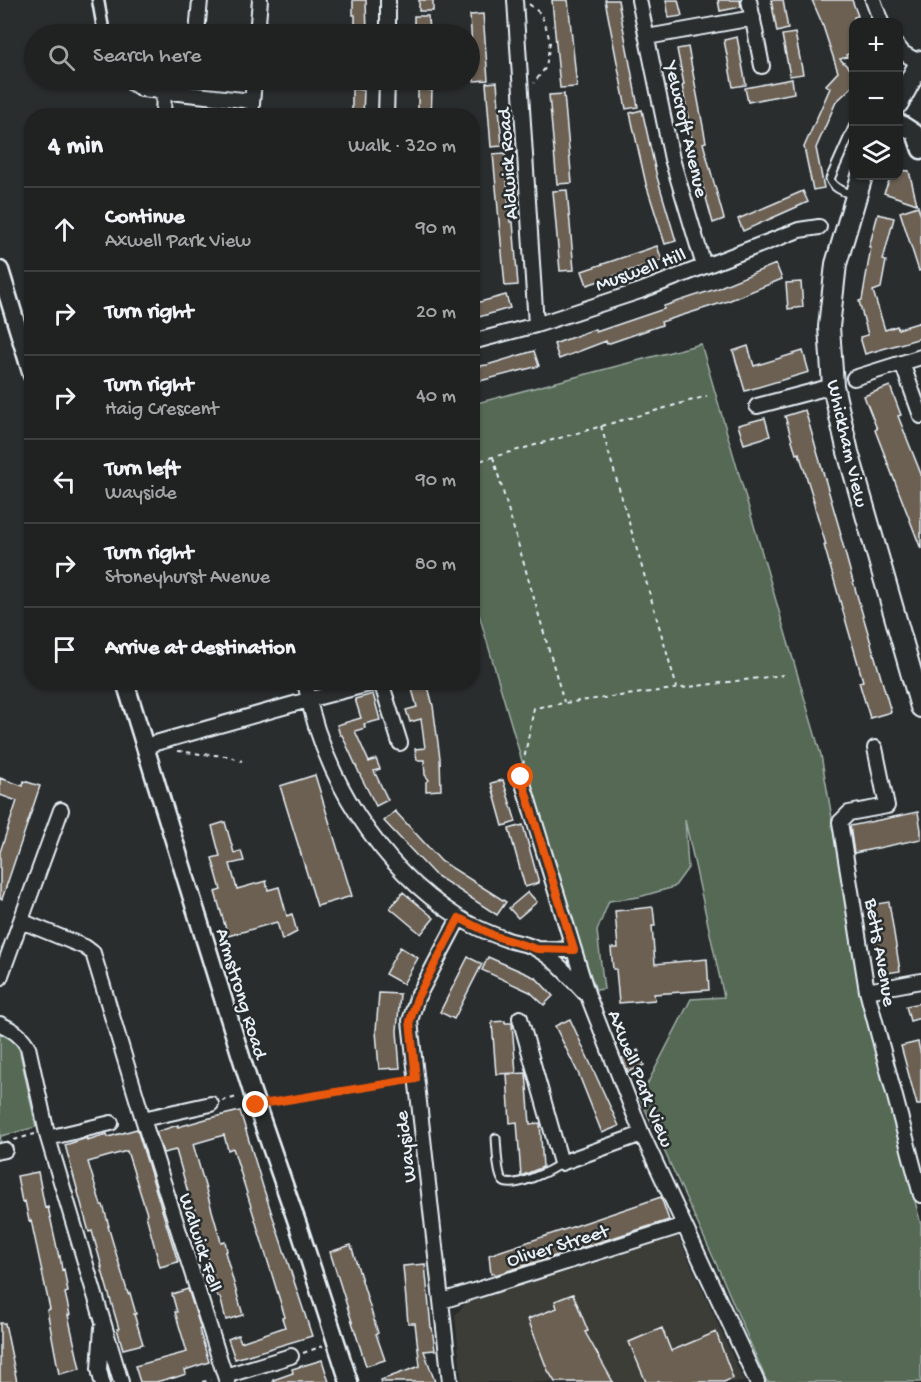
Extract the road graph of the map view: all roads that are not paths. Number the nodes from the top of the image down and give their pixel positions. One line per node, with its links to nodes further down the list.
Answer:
1 (98, 0): 11 (street)
2 (200, 0): 12 (street)
3 (260, 0): 13 (street)
4 (388, 0): 14 (street)
5 (515, 0): 38 (street, Aldwick Road)
6 (639, 0): 15 (street, Yewcroft Avenue)
7 (749, 0): 9 (street)
8 (873, 0): 10 (street)
9 (753, 18): 15 (street); 18 (street)
10 (880, 18)
11 (102, 24)
12 (198, 24)
13 (258, 24)
14 (388, 24)
15 (646, 37): 36 (street, Yewcroft Avenue)
16 (903, 53): 17 (street)
17 (920, 62): 25 (main road)
18 (762, 66)
19 (153, 90): 23 (street)
20 (192, 90): 24 (street)
21 (253, 90): 26 (street)
22 (387, 90): 29 (street)
23 (164, 91): 24 (street); 27 (street)
24 (192, 94): 26 (street)
25 (903, 94)
26 (252, 101): 28 (street)
27 (163, 108)
28 (252, 108)
29 (386, 108)
30 (903, 125): 32 (street)
31 (854, 126): 34 (lane)
32 (921, 150)
33 (861, 180): 34 (main road, Whickham View)
34 (855, 196): 44 (main road, Whickham View)
35 (819, 226): 36 (street, Muswell Hill)
36 (704, 266): 38 (street, Muswell Hill)
37 (0, 270): 40 (street)
38 (536, 325): 39 (street, Muswell Hill)
39 (480, 340)
40 (24, 349)
41 (921, 357): 42 (street)
42 (902, 363): 43 (street); 46 (street)
43 (854, 378)
44 (833, 386): 45 (street); 52 (main road, Whickham View)
45 (757, 406)
46 (921, 416)
47 (128, 690): 54 (street, Armstrong Road)
48 (306, 690): 51 (street)
49 (347, 690): 51 (street)
50 (382, 690): 53 (street)
51 (308, 700): 54 (street); 58 (street)
52 (921, 707)
53 (400, 743)
54 (145, 746): 83 (street, Armstrong Road)
55 (875, 748): 64 (street, Betts Avenue)
56 (521, 777): 61 (street, Axwell Park View)
57 (61, 810): 59 (street)
58 (459, 918): 60 (street); 77 (street, Wayside)
59 (21, 921): 62 (street); 69 (street, Walwick Fell)
60 (537, 949): 61 (street); 65 (street)
61 (574, 950): 65 (street, Axwell Park View)
62 (0, 978)
63 (921, 981): 64 (street)
64 (867, 991): 75 (street, Betts Avenue)
65 (588, 996): 71 (street, Axwell Park View)
66 (520, 1018): 74 (street)
67 (0, 1024): 72 (street)
68 (211, 1104): 69 (street)
69 (142, 1116): 80 (street, Walwick Fell)
70 (111, 1123): 72 (street)
71 (642, 1134): 74 (street); 76 (street, Axwell Park View)
72 (43, 1136): 78 (street)
73 (496, 1138): 74 (lane)
74 (561, 1163)
75 (921, 1195)
76 (684, 1225): 77 (street, Oliver Street); 85 (street, Axwell Park View)
77 (442, 1301): 84 (street, Wayside)
78 (102, 1317): 81 (street); 82 (street)
79 (291, 1356): 80 (street, Walwick Fell)
80 (226, 1379)
81 (102, 1382)
82 (121, 1382)
83 (348, 1382)
84 (450, 1382)
85 (757, 1382)

